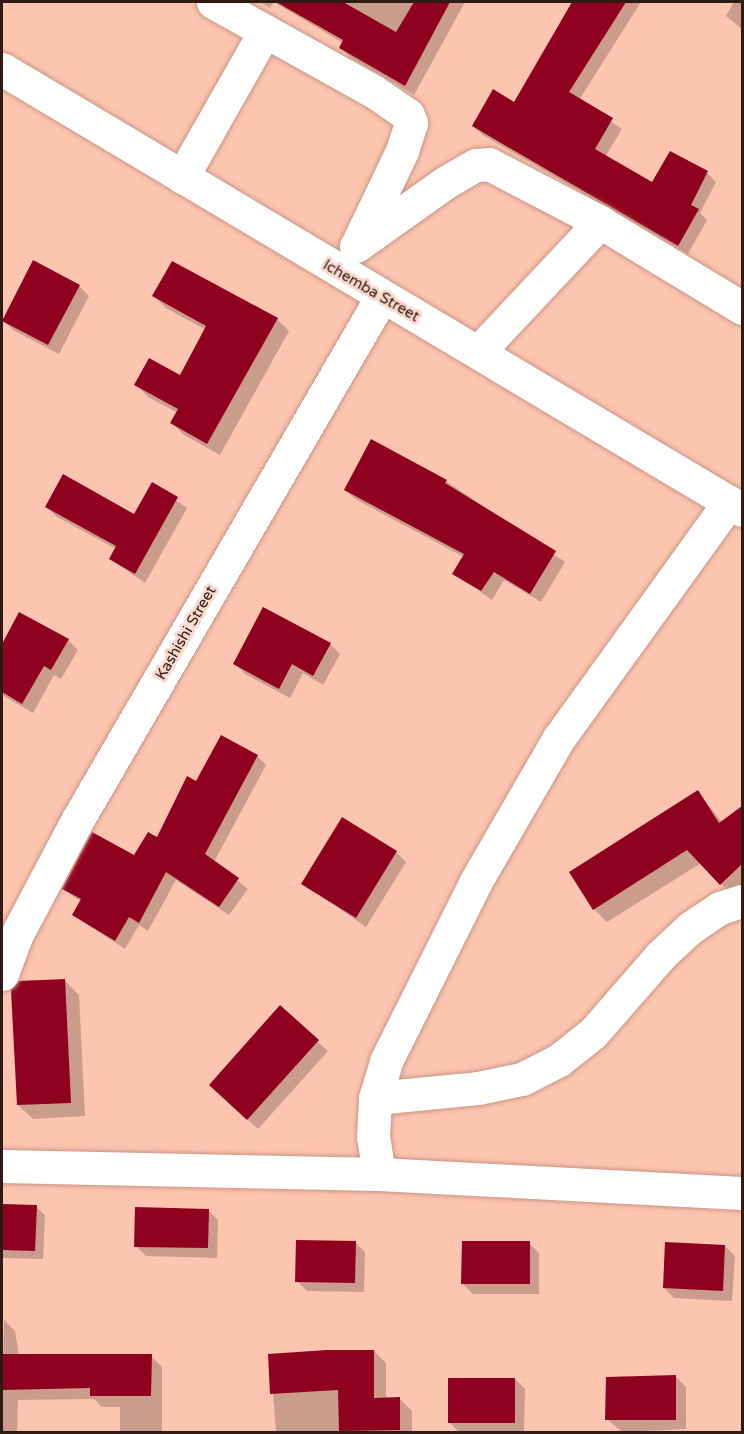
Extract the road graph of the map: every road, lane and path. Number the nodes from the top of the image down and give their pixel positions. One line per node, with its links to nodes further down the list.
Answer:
1 (213, 2): 2 (street)
2 (264, 32): 4 (street); 6 (street)
3 (2, 69): 4 (street, Ichemba Street)
4 (182, 177): 6 (street, Ichemba Street)
5 (600, 222): 6 (street); 8 (street); 9 (street)
6 (349, 260): 7 (street, Ichemba Street)
7 (381, 298): 9 (street, Ichemba Street); 12 (street, Kashishi Street)
8 (742, 308)
9 (479, 351): 10 (street, Ichemba Street)
10 (736, 506): 13 (street)
11 (742, 901): 13 (street)
12 (2, 974)
13 (375, 1098): 15 (street)
14 (2, 1166): 15 (street)
15 (379, 1174): 16 (street)
16 (742, 1193)

